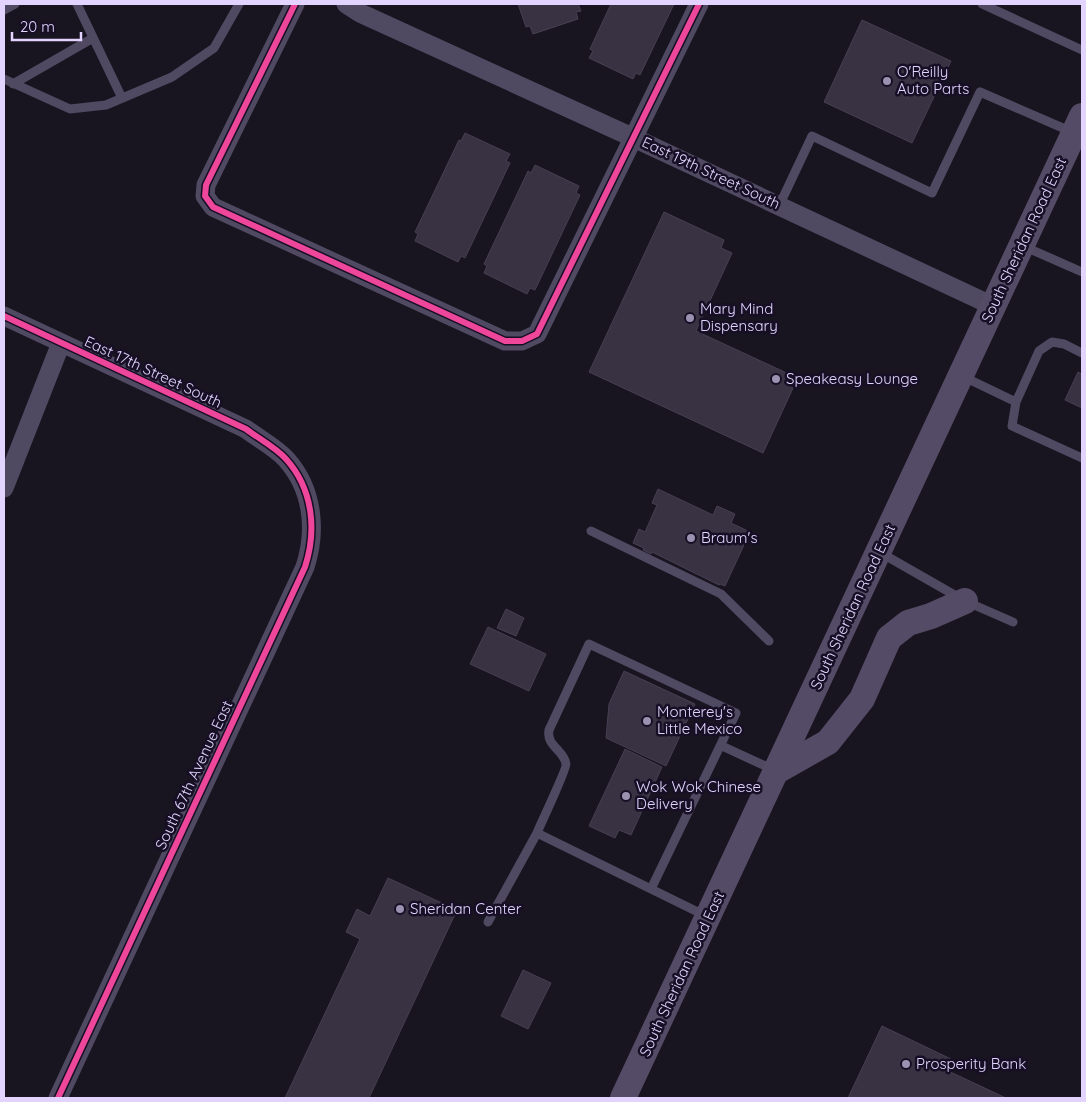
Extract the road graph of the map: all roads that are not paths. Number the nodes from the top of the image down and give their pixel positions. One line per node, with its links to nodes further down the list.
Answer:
1 (15, 4): 8 (lane)
2 (77, 4): 9 (lane)
3 (239, 4): 13 (lane)
4 (295, 4): 15 (street)
5 (346, 4): 15 (street, East 19th Street South)
6 (699, 4): 15 (street)
7 (982, 4): 10 (lane)
8 (4, 10)
9 (93, 38): 12 (lane); 13 (lane)
10 (1082, 50)
11 (4, 79): 12 (lane)
12 (13, 84): 13 (lane)
13 (122, 98)
14 (1078, 125): 16 (lane); 17 (main road, South Sheridan Road East)
15 (634, 138): 16 (street, East 19th Street South)
16 (779, 206): 19 (street, East 19th Street South)
17 (1022, 246): 18 (lane); 19 (main road, South Sheridan Road East)
18 (1082, 272)
19 (994, 306): 23 (main road, South Sheridan Road East)
20 (4, 316): 21 (street, East 17th Street South)
21 (60, 343): 26 (street, East 17th Street South); 27 (street)
22 (1082, 352): 24 (lane)
23 (961, 376): 24 (lane); 29 (main road, South Sheridan Road East)
24 (1016, 402): 25 (lane)
25 (1082, 458)
26 (287, 460): 39 (street, South 67th Avenue East)
27 (4, 488)
28 (591, 531): 32 (lane)
29 (878, 552): 30 (lane); 34 (main road, South Sheridan Road East)
30 (965, 600): 31 (lane); 34 (main road)
31 (1013, 622)
32 (769, 641)
33 (722, 746): 34 (lane); 35 (lane); 36 (lane)
34 (776, 771): 37 (main road, South Sheridan Road East)
35 (537, 833): 36 (lane); 38 (lane)
36 (651, 889): 37 (lane)
37 (708, 917): 40 (main road, South Sheridan Road East)
38 (488, 922)
39 (58, 1098)
40 (624, 1098)

